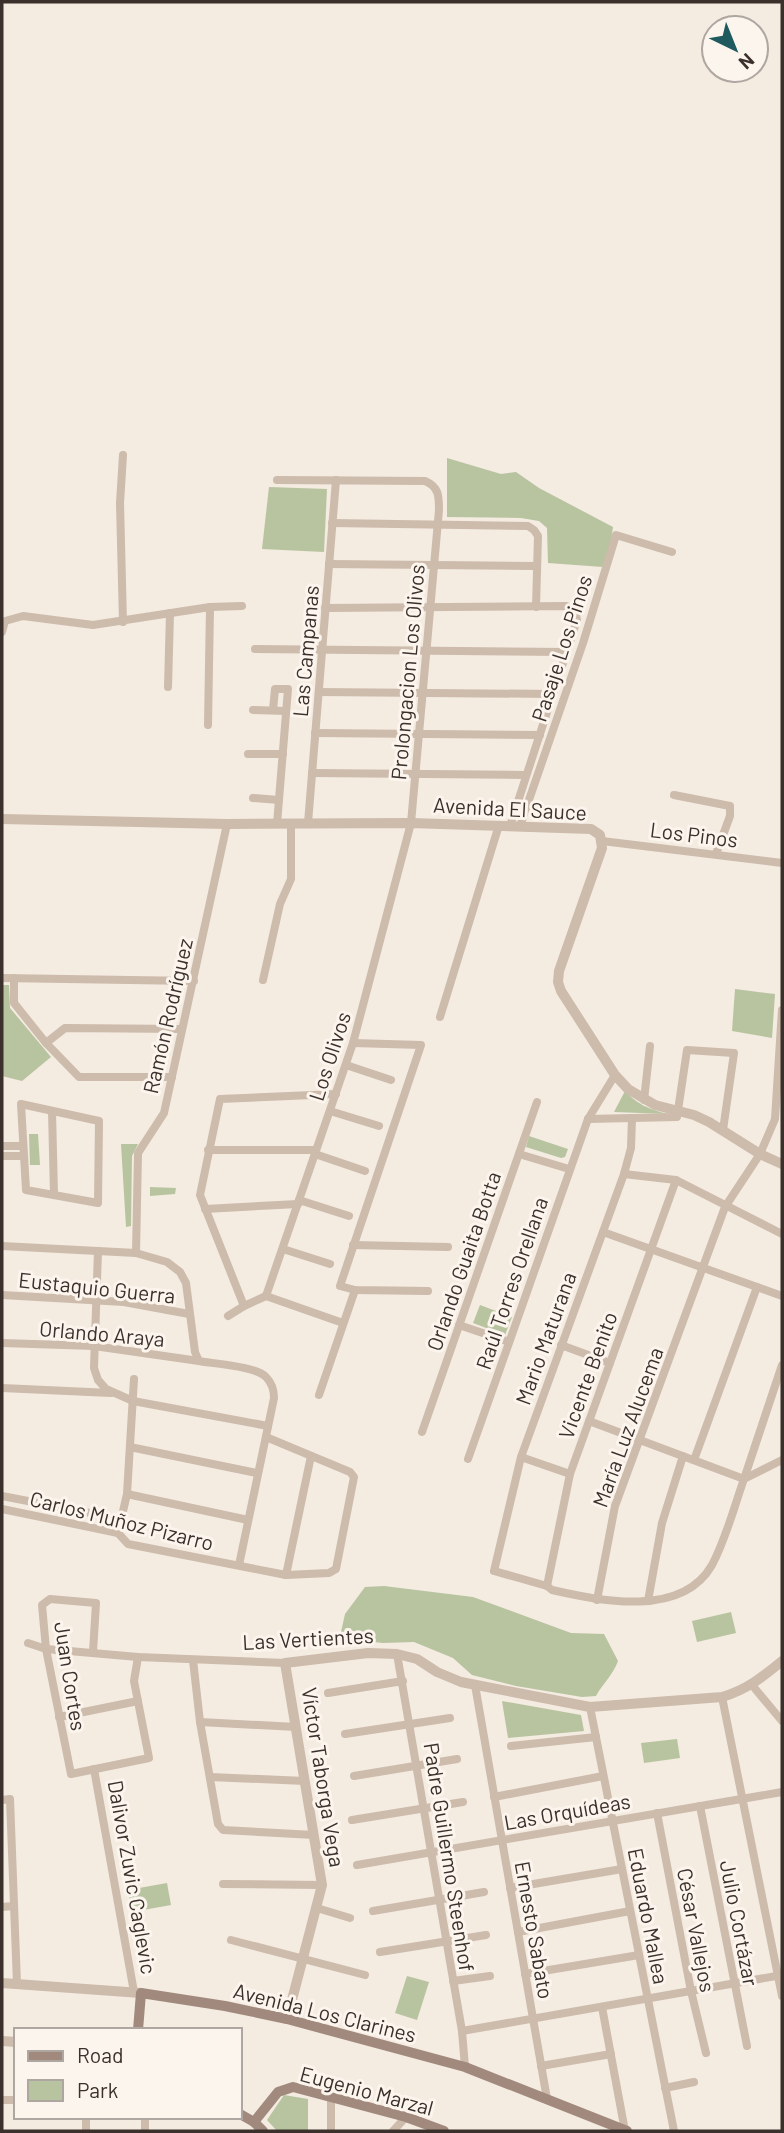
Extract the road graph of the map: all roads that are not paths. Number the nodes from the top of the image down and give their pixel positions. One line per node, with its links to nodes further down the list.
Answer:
1 (123, 455): 16 (street)
2 (277, 480): 3 (street)
3 (336, 480): 4 (street, Las Campanas); 5 (street, Prolongacion Los Olivos)
4 (332, 523): 5 (street); 7 (street, Las Campanas)
5 (437, 524): 8 (street, Prolongacion Los Olivos); 9 (street)
6 (672, 552): 48 (street, Pasaje Los Pinos)
7 (329, 564): 8 (street); 14 (street, Las Campanas)
8 (433, 565): 9 (street); 12 (street, Prolongacion Los Olivos)
9 (536, 566): 13 (street)
10 (242, 606): 11 (street)
11 (210, 607): 15 (street); 29 (street)
12 (430, 607): 13 (street); 14 (street); 20 (street, Prolongacion Los Olivos)
13 (536, 607): 21 (street)
14 (326, 608): 19 (street, Las Campanas)
15 (170, 613): 16 (street); 22 (street)
16 (123, 622): 17 (street)
17 (2, 632)
18 (255, 649): 19 (street)
19 (322, 650): 20 (street); 23 (street, Las Campanas)
20 (426, 651): 21 (street); 24 (street, Prolongacion Los Olivos)
21 (565, 652): 25 (street)
22 (168, 687)
23 (319, 692): 24 (street); 30 (street, Las Campanas)
24 (422, 693): 25 (street); 31 (street, Prolongacion Los Olivos)
25 (552, 694): 32 (street)
26 (253, 710): 27 (street)
27 (273, 710): 28 (street); 28 (street)
28 (286, 711): 34 (street)
29 (208, 726)
30 (316, 733): 31 (street); 35 (street, Las Campanas)
31 (419, 734): 32 (street); 36 (street, Prolongacion Los Olivos)
32 (540, 736): 37 (street)
33 (247, 754): 34 (street)
34 (283, 754): 40 (street)
35 (312, 773): 36 (street); 42 (street, Las Campanas)
36 (415, 774): 37 (street); 43 (street, Prolongacion Los Olivos)
37 (526, 775): 48 (street)
38 (674, 795): 50 (street)
39 (253, 798): 40 (street)
40 (279, 800): 45 (street)
41 (2, 819): 44 (street, Avenida El Sauce)
42 (308, 823): 43 (street, Avenida El Sauce); 46 (street, Avenida El Sauce)
43 (411, 823): 47 (street, Avenida El Sauce); 60 (street, Los Olivos)
44 (227, 824): 45 (street, Avenida El Sauce); 55 (street, Ramón Rodríguez)
45 (277, 824): 46 (street, Avenida El Sauce)
46 (292, 824): 54 (street)
47 (499, 825): 48 (street, Avenida El Sauce); 57 (street)
48 (515, 826): 49 (street, Avenida El Sauce)
49 (602, 841): 50 (street, Los Pinos); 64 (street, Avenida El Sauce)
50 (716, 855): 51 (street, Los Pinos)
51 (782, 863)
52 (2, 978): 53 (street)
53 (14, 978): 55 (street); 59 (street)
54 (263, 980)
55 (194, 981): 58 (street, Ramón Rodríguez)
56 (782, 1010): 63 (street, María Luz Alucema)
57 (440, 1017)
58 (183, 1029): 59 (street); 65 (street, Ramón Rodríguez)
59 (46, 1043): 65 (street)
60 (353, 1043): 62 (street, Los Olivos); 98 (street)
61 (650, 1046): 68 (street)
62 (346, 1065): 66 (street); 67 (street, Los Olivos)
63 (781, 1074): 75 (street, María Luz Alucema)
64 (615, 1075): 68 (street, Avenida El Sauce); 74 (street, Raúl Torres Orellana)
65 (172, 1077): 104 (street, Ramón Rodríguez)
66 (391, 1080)
67 (336, 1094): 71 (street, Los Olivos); 80 (street)
68 (644, 1100): 72 (street, Avenida El Sauce)
69 (537, 1102): 82 (street, Orlando Guaita Botta)
70 (51, 1111): 79 (street); 91 (street); 91 (street)
71 (330, 1111): 76 (street); 81 (street, Los Olivos)
72 (678, 1112): 73 (street); 77 (street, Avenida El Sauce); 77 (street)
73 (632, 1118): 74 (street); 89 (street, Mario Maturana)
74 (588, 1119): 87 (street, Raúl Torres Orellana)
75 (778, 1119): 83 (street, María Luz Alucema)
76 (379, 1126)
77 (723, 1130): 83 (street, Avenida El Sauce)
78 (2, 1146): 79 (street)
79 (23, 1146): 85 (street)
80 (208, 1150): 81 (street); 94 (street)
81 (316, 1152): 88 (street); 92 (street, Los Olivos)
82 (519, 1154): 87 (street); 118 (street, Orlando Guaita Botta)
83 (760, 1154): 86 (street, Avenida El Sauce); 93 (street, María Luz Alucema)
84 (2, 1156): 85 (street)
85 (24, 1156): 91 (street)
86 (782, 1164)
87 (569, 1169): 119 (street, Raúl Torres Orellana)
88 (365, 1171)
89 (624, 1174): 90 (street); 96 (street, Mario Maturana)
90 (676, 1180): 93 (street); 102 (street, Vicente Benito)
91 (54, 1194)
92 (299, 1202): 94 (street); 95 (street); 101 (street, Los Olivos)
93 (725, 1207): 97 (street); 106 (street, María Luz Alucema)
94 (205, 1209): 114 (street)
95 (349, 1216)
96 (603, 1232): 102 (street); 121 (street, Mario Maturana)
97 (782, 1234)
98 (353, 1245): 100 (street); 108 (street)
99 (2, 1246): 103 (street)
100 (448, 1247)
101 (283, 1249): 105 (street); 111 (street, Los Olivos)
102 (651, 1250): 106 (street); 124 (street, Vicente Benito)
103 (98, 1251): 104 (street); 113 (street)
104 (136, 1253): 115 (street)
105 (330, 1264)
106 (703, 1268): 107 (street); 135 (street, María Luz Alucema)
107 (757, 1287): 112 (street); 142 (street)
108 (355, 1290): 109 (street); 117 (street)
109 (428, 1292)
110 (2, 1295): 113 (street, Eustaquio Guerra)
111 (266, 1296): 114 (street); 117 (street)
112 (782, 1296)
113 (95, 1300): 115 (street, Eustaquio Guerra); 122 (street)
114 (244, 1306): 116 (street)
115 (189, 1314): 123 (street)
116 (228, 1315)
117 (344, 1323): 129 (street)
118 (459, 1325): 119 (street); 133 (street, Orlando Guaita Botta)
119 (509, 1342): 140 (street, Raúl Torres Orellana)
120 (2, 1343): 122 (street, Orlando Araya)
121 (561, 1345): 124 (street); 139 (street, Mario Maturana)
122 (94, 1346): 123 (street, Orlando Araya); 128 (street)
123 (198, 1361): 132 (street, Orlando Araya)
124 (610, 1363): 131 (street, Vicente Benito)
125 (782, 1365): 145 (street)
126 (134, 1379): 130 (street)
127 (2, 1388): 128 (street)
128 (111, 1393): 130 (street)
129 (319, 1395)
130 (132, 1401): 132 (street); 136 (street)
131 (589, 1421): 135 (street); 144 (street, Vicente Benito)
132 (268, 1426): 134 (street)
133 (422, 1432)
134 (266, 1437): 137 (street, Carlos Muñoz Pizarro); 143 (street)
135 (640, 1440): 138 (street); 155 (street, María Luz Alucema)
136 (130, 1447): 143 (street); 146 (street)
137 (312, 1456): 153 (street); 153 (street, Carlos Muñoz Pizarro)
138 (683, 1456): 142 (street); 156 (street)
139 (521, 1457): 144 (street); 154 (street, Mario Maturana)
140 (468, 1459)
141 (782, 1460): 145 (street)
142 (694, 1461): 145 (street)
143 (257, 1473): 150 (street)
144 (570, 1474): 154 (street, Vicente Benito)
145 (744, 1479): 156 (street)
146 (127, 1494): 149 (street); 150 (street)
147 (2, 1496): 149 (street, Carlos Muñoz Pizarro)
148 (2, 1509): 151 (street, Carlos Muñoz Pizarro)
149 (121, 1518): 151 (street)
150 (248, 1520): 152 (street)
151 (118, 1533): 152 (street, Carlos Muñoz Pizarro)
152 (239, 1565): 153 (street, Carlos Muñoz Pizarro)
153 (286, 1575)
154 (547, 1586): 155 (street)
155 (597, 1600): 156 (street)
156 (648, 1601)
157 (27, 1643): 158 (street, Las Vertientes)
158 (46, 1649): 159 (street, Las Vertientes); 159 (street, Juan Cortes); 172 (street, Juan Cortes)
159 (93, 1652): 161 (street, Las Vertientes)
160 (397, 1654): 164 (street, Las Vertientes); 165 (street, Padre Guillermo Steenhof); 166 (street, Las Vertientes)
161 (138, 1657): 162 (street, Las Vertientes); 170 (street)
162 (192, 1660): 164 (street, Las Vertientes); 175 (street)
163 (782, 1661): 167 (street, Las Vertientes)
164 (285, 1663): 177 (street, Víctor Taborga Vega)
165 (403, 1681): 168 (street); 176 (street, Padre Guillermo Steenhof)
166 (475, 1685): 171 (street, Las Vertientes); 189 (street, Ernesto Sabato)
167 (752, 1685): 169 (street, Las Vertientes); 174 (street)
168 (328, 1693)
169 (722, 1697): 171 (street, Las Vertientes); 190 (street)
170 (138, 1701): 172 (street); 183 (street)
171 (590, 1707): 179 (street, Eduardo Mallea)
172 (59, 1717): 183 (street, Juan Cortes)
173 (450, 1718): 176 (street)
174 (782, 1721)
175 (200, 1722): 177 (street); 186 (street)
176 (410, 1723): 178 (street); 182 (street, Padre Guillermo Steenhof)
177 (296, 1727): 187 (street, Víctor Taborga Vega)
178 (345, 1734)
179 (596, 1737): 180 (street); 185 (street, Eduardo Mallea)
180 (511, 1746)
181 (457, 1759): 182 (street)
182 (417, 1765): 184 (street); 194 (street, Padre Guillermo Steenhof)
183 (93, 1769): 232 (street, Dalivor Zuvic Caglevic)
184 (354, 1776)
185 (603, 1776): 189 (street); 197 (street, Eduardo Mallea)
186 (210, 1777): 187 (street); 198 (street)
187 (305, 1780): 198 (street, Víctor Taborga Vega)
188 (782, 1792): 190 (street, Las Orquídeas)
189 (494, 1797): 199 (street, Ernesto Sabato)
190 (743, 1799): 193 (street, Las Orquídeas); 225 (street)
191 (2, 1800): 201 (street)
192 (463, 1802): 194 (street)
193 (700, 1806): 195 (street, Las Orquídeas); 229 (street, Julio Cortázar)
194 (424, 1807): 196 (street); 202 (street, Padre Guillermo Steenhof)
195 (657, 1814): 197 (street, Las Orquídeas); 231 (street, César Vallejos)
196 (352, 1820)
197 (612, 1821): 199 (street, Las Orquídeas); 204 (street, Eduardo Mallea)
198 (314, 1835): 206 (street, Víctor Taborga Vega)
199 (502, 1840): 202 (street, Las Orquídeas); 207 (street, Ernesto Sabato)
200 (2, 1849): 201 (street)
201 (12, 1849): 210 (street)
202 (432, 1852): 203 (street, Las Orquídeas); 209 (street, Padre Guillermo Steenhof)
203 (357, 1866)
204 (622, 1869): 207 (street); 214 (street, Eduardo Mallea)
205 (223, 1884): 206 (street)
206 (322, 1885): 212 (street, Víctor Taborga Vega)
207 (510, 1888): 216 (street, Ernesto Sabato)
208 (484, 1892): 209 (street)
209 (439, 1899): 213 (street); 219 (street, Padre Guillermo Steenhof)
210 (14, 1906): 211 (street); 230 (street)
211 (2, 1907)
212 (317, 1908): 215 (street); 222 (street, Víctor Taborga Vega)
213 (373, 1911)
214 (630, 1911): 216 (street); 221 (street, Eduardo Mallea)
215 (350, 1918)
216 (518, 1932): 223 (street, Ernesto Sabato)
217 (486, 1934): 219 (street)
218 (231, 1940): 222 (street)
219 (447, 1942): 220 (street); 227 (street, Padre Guillermo Steenhof)
220 (380, 1952)
221 (639, 1955): 223 (street); 234 (street, Eduardo Mallea)
222 (303, 1959): 224 (street); 236 (street, Víctor Taborga Vega)
223 (525, 1974): 237 (street, Ernesto Sabato)
224 (365, 1975)
225 (780, 1975): 229 (street); 233 (street)
226 (490, 1976): 227 (street)
227 (453, 1981): 239 (street, Padre Guillermo Steenhof)
228 (2, 1983): 230 (street, Avenida Los Clarines)
229 (735, 1983): 231 (street); 240 (street, Julio Cortázar)
230 (16, 1984): 232 (street, Avenida Los Clarines)
231 (691, 1991): 234 (street); 241 (street, César Vallejos)
232 (138, 1992): 236 (main road, Avenida Los Clarines); 238 (main road, Dalivor Zuvic Caglevic)
233 (782, 1996)
234 (648, 1999): 235 (street); 246 (street, Eduardo Mallea)
235 (602, 2007): 237 (street); 242 (street)
236 (287, 2019): 244 (main road, Avenida Los Clarines)
237 (533, 2019): 239 (street); 243 (street, Ernesto Sabato)
238 (138, 2028)
239 (462, 2031): 244 (street, Padre Guillermo Steenhof)
240 (747, 2046)
241 (706, 2053)
242 (611, 2054): 243 (street); 256 (street)
243 (541, 2066): 248 (street, Ernesto Sabato)
244 (466, 2067): 248 (main road, Avenida Los Clarines)
245 (694, 2082): 246 (street)
246 (665, 2088): 257 (street, Eduardo Mallea)
247 (331, 2098): 250 (main road, Eugenio Marzal); 251 (main road, Eugenio Marzal); 253 (street)
248 (547, 2099): 256 (main road, Avenida Los Clarines)
249 (242, 2115): 251 (main road)
250 (406, 2117): 254 (street); 255 (main road, Eugenio Marzal)
251 (254, 2122): 252 (main road)
252 (263, 2131)
253 (331, 2131)
254 (393, 2131)
255 (444, 2131)
256 (626, 2131)
257 (674, 2131)

